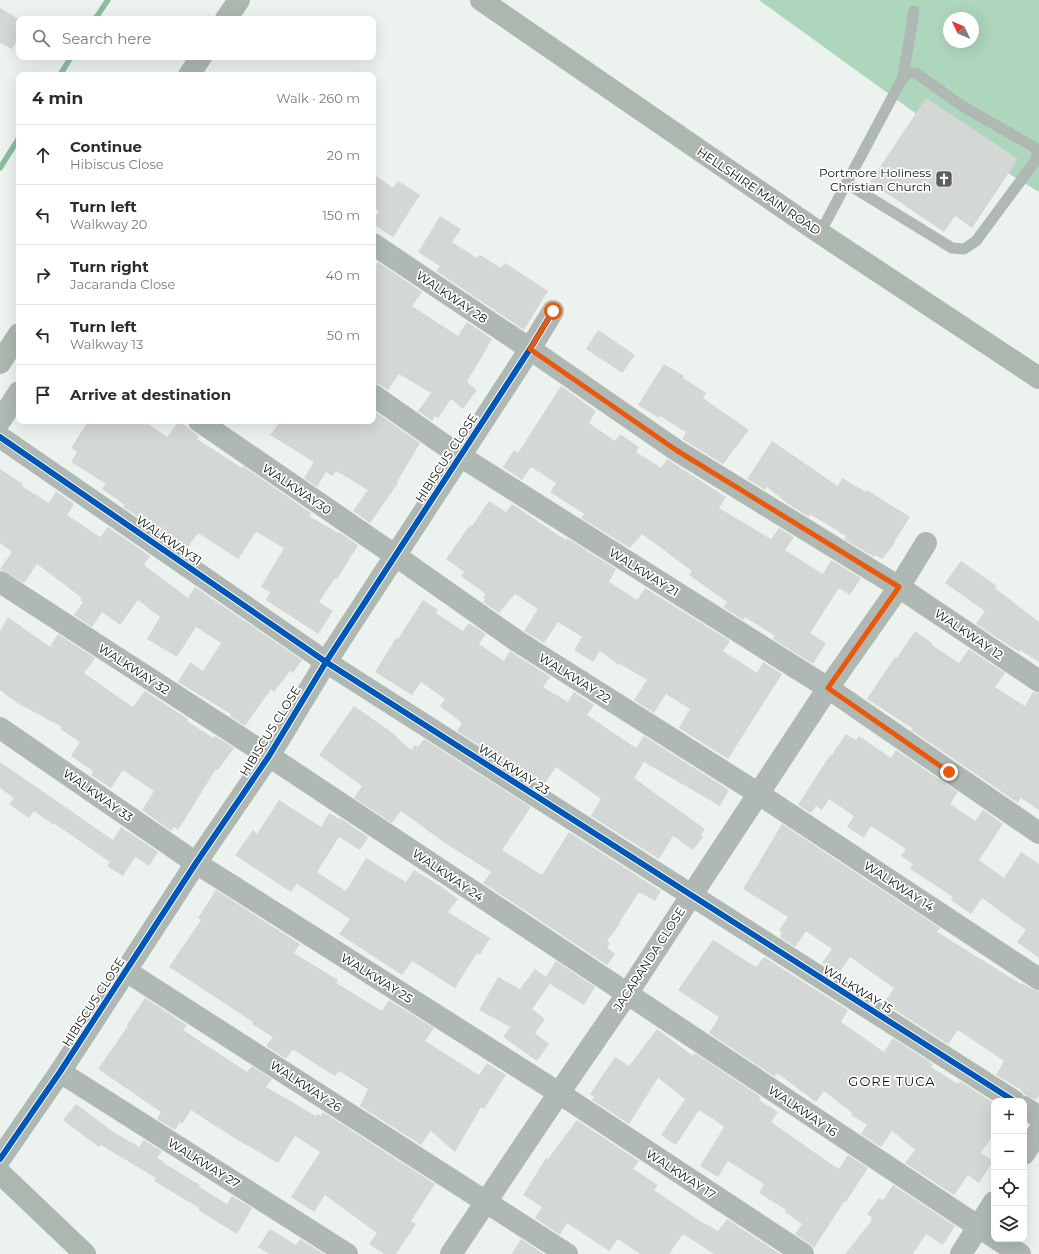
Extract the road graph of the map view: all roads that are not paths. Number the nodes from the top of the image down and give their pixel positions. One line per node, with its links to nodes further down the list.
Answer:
1 (239, 0): 4 (main road)
2 (481, 0): 9 (main road, HELLSHIRE MAIN ROAD)
3 (914, 11): 7 (lane)
4 (228, 16)
5 (199, 60): 6 (main road)
6 (191, 72)
7 (903, 77): 8 (lane); 8 (lane)
8 (846, 183): 9 (lane)
9 (820, 233): 15 (main road, HELLSHIRE MAIN ROAD)
10 (376, 246): 13 (street, WALKWAY 28)
11 (553, 311): 13 (street, HIBISCUS CLOSE)
12 (16, 339): 14 (main road)
13 (530, 349): 21 (street, HIBISCUS CLOSE); 25 (street, WALKWAY 28)
14 (0, 363)
15 (1039, 378)
16 (16, 397): 18 (street)
17 (376, 397): 21 (street, WALKWAY 21)
18 (0, 421)
19 (202, 424): 23 (street, WALKWAY30)
20 (0, 437): 26 (street, WALKWAY31)
21 (460, 456): 23 (street, HIBISCUS CLOSE); 28 (street, WALKWAY 21)
22 (926, 543): 25 (street, JACARANDA CLOSE)
23 (396, 556): 26 (street, HIBISCUS CLOSE); 31 (street, WALKWAY 22)
24 (0, 582): 30 (street, WALKWAY 32)
25 (899, 587): 27 (street, WALKWAY 12); 28 (street, JACARANDA CLOSE)
26 (326, 662): 30 (street, HIBISCUS CLOSE); 34 (street, WALKWAY 23)
27 (1039, 681)
28 (828, 688): 31 (street, JACARANDA CLOSE); 32 (street, WALKWAY 21)
29 (0, 728): 33 (street, WALKWAY 33)
30 (269, 756): 33 (street, HIBISCUS CLOSE); 37 (street, WALKWAY 24)
31 (758, 794): 34 (street, JACARANDA CLOSE); 36 (street, WALKWAY 14)
32 (1039, 833)
33 (196, 863): 35 (street, HIBISCUS CLOSE); 39 (street, WALKWAY 25)
34 (691, 896): 37 (street, JACARANDA CLOSE); 40 (street, WALKWAY 15)
35 (126, 971): 38 (street, HIBISCUS CLOSE); 47 (street, WALKWAY 26)
36 (1039, 979)
37 (627, 994): 39 (street, JACARANDA CLOSE); 49 (street, WALKWAY 16)
38 (60, 1072): 45 (street, HIBISCUS CLOSE); 51 (street, WALKWAY 27)
39 (558, 1093): 47 (street, JACARANDA CLOSE); 54 (street, WALKWAY 17)
40 (1009, 1098)
41 (1027, 1109): 42 (street)
42 (1039, 1117)
43 (1039, 1130): 44 (street)
44 (1027, 1149)
45 (0, 1159)
46 (0, 1173): 50 (main road)
47 (486, 1201): 52 (street, JACARANDA CLOSE); 53 (street, WALKWAY 26)
48 (993, 1206): 49 (street)
49 (989, 1234): 55 (street); 56 (street, WALKWAY 16)
50 (85, 1254)
51 (347, 1254)
52 (451, 1254)
53 (567, 1254)
54 (803, 1254)
55 (961, 1254)
56 (1020, 1254)

